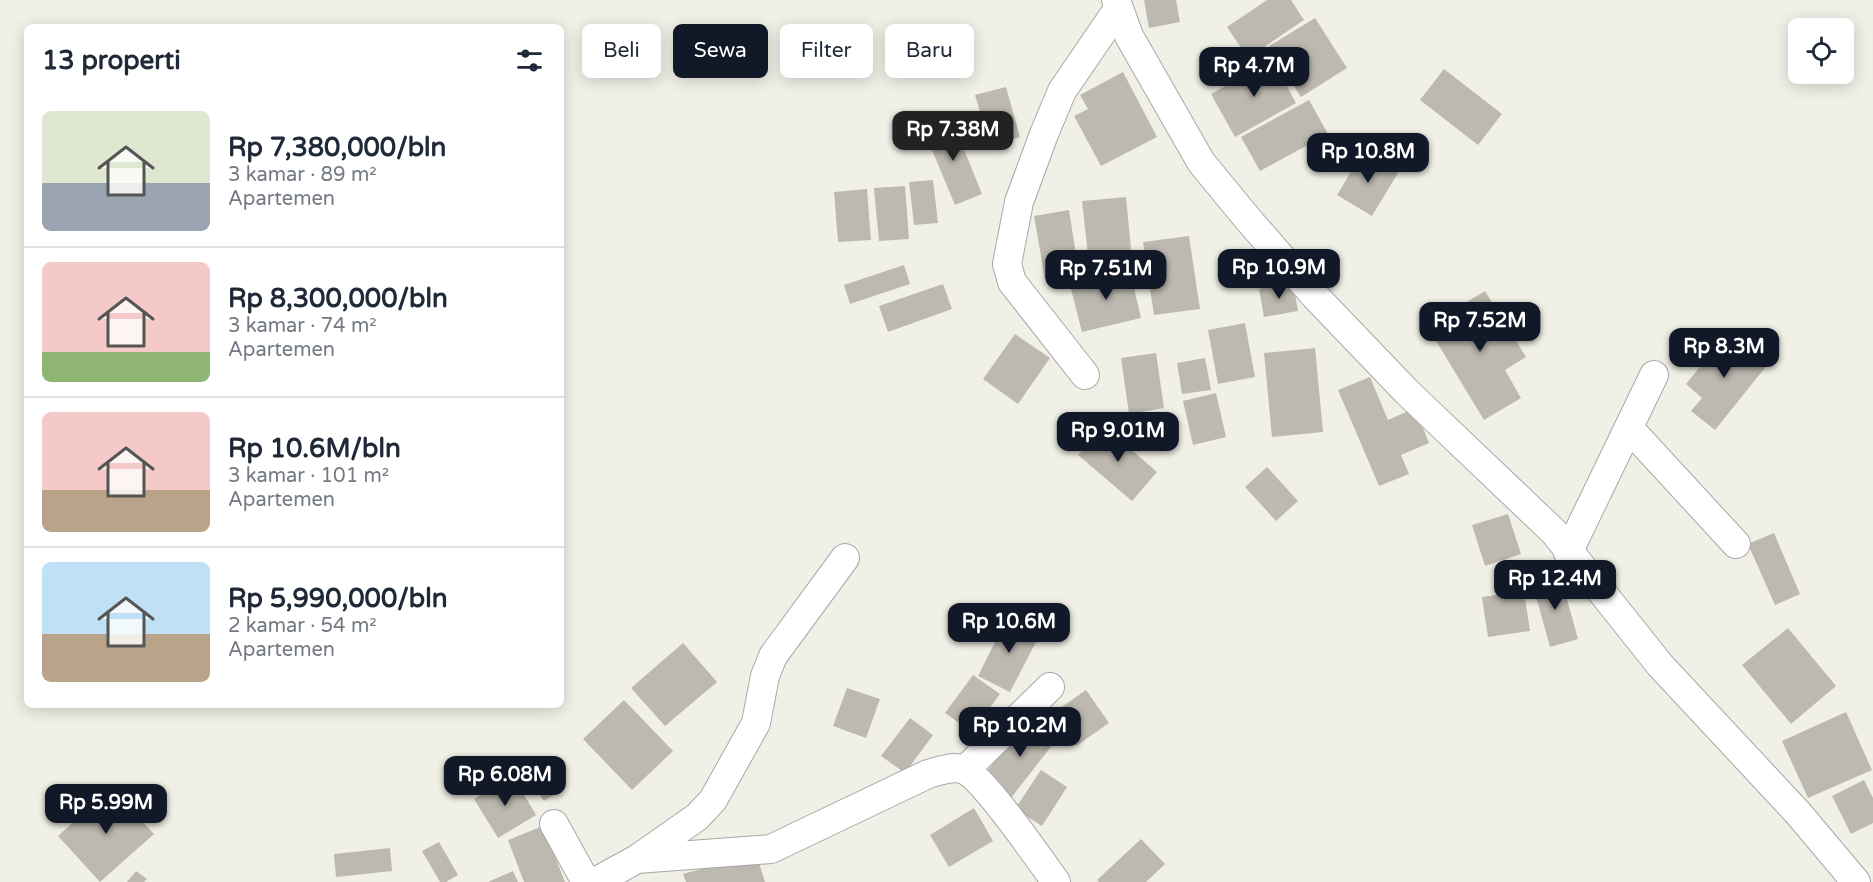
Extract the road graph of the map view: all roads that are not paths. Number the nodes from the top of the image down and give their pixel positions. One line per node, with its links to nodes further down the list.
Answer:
1 (1117, 5): 2 (street); 6 (street)
2 (1085, 375)
3 (1654, 375): 4 (street)
4 (1629, 428): 5 (street); 6 (street)
5 (1736, 544)
6 (1568, 553): 15 (street)
7 (845, 558): 11 (street)
8 (1050, 687): 9 (street)
9 (965, 770): 11 (street); 14 (street)
10 (554, 824): 12 (street)
11 (637, 859): 13 (street)
12 (586, 882)
13 (595, 882)
14 (1056, 882)
15 (1856, 882)

